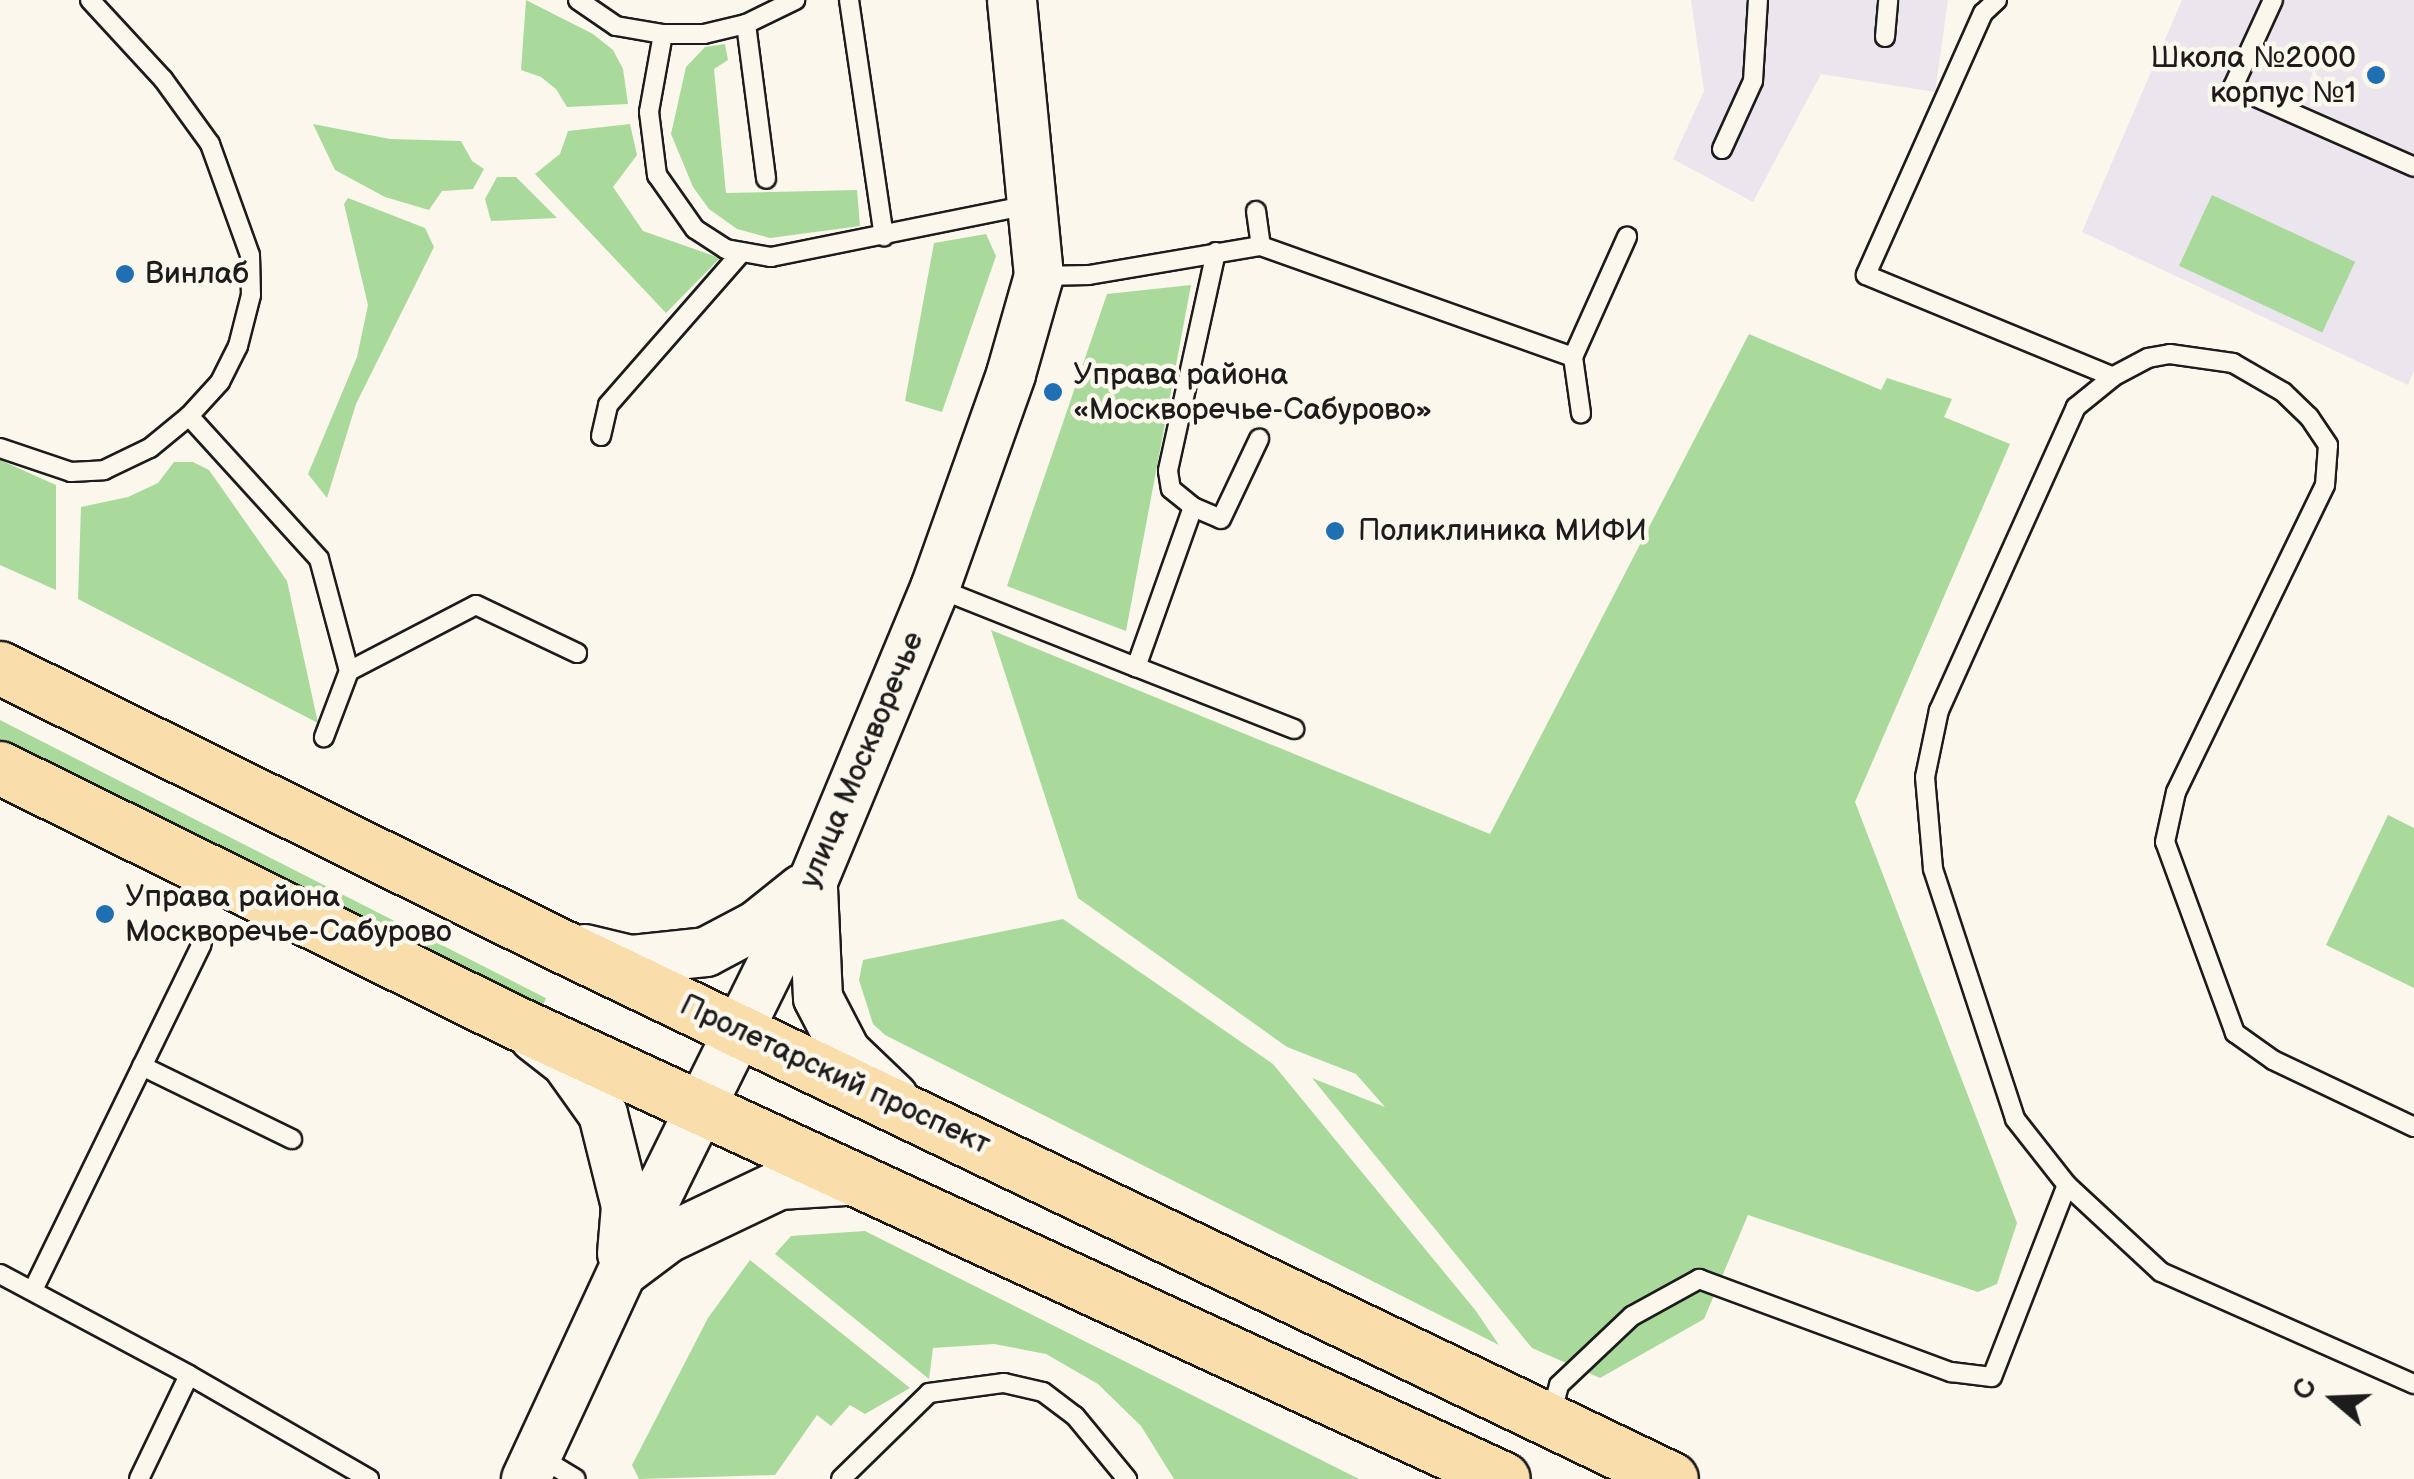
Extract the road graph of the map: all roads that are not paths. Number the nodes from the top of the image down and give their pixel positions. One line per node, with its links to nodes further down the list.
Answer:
1 (90, 0): 27 (lane)
2 (578, 0): 11 (lane)
3 (795, 0): 10 (lane)
4 (849, 0): 18 (lane)
5 (1012, 0): 16 (main road, улица Москворечье)
6 (1758, 0): 13 (lane)
7 (1888, 0): 12 (lane)
8 (2273, 0): 14 (lane)
9 (1988, 4): 25 (lane)
10 (746, 24): 11 (lane); 15 (lane)
11 (664, 34): 21 (lane)
12 (1885, 36)
13 (1722, 148)
14 (2414, 167)
15 (766, 178)
16 (1035, 204): 18 (lane); 23 (main road, улица Москворечье)
17 (1256, 211): 20 (lane)
18 (884, 236): 21 (lane)
19 (1627, 237): 24 (lane)
20 (1261, 246): 22 (lane); 24 (lane)
21 (742, 252): 28 (lane)
22 (1216, 252): 23 (lane); 31 (lane)
23 (1039, 276): 32 (main road, улица Москворечье)
24 (1572, 357): 26 (lane)
25 (2114, 376): 48 (lane); 51 (lane)
26 (1581, 414)
27 (190, 416): 30 (lane); 36 (lane)
28 (601, 436)
29 (1259, 439): 31 (lane)
30 (0, 448)
31 (1193, 507): 34 (lane)
32 (935, 588): 34 (lane); 40 (main road, улица Москворечье)
33 (577, 653): 36 (lane)
34 (1136, 667): 37 (lane)
35 (0, 668): 41 (main road, Пролетарский проспект)
36 (349, 671): 38 (lane)
37 (1294, 729)
38 (324, 738)
39 (0, 768): 43 (main road)
40 (812, 880): 41 (main road); 44 (main road, улица Москворечье); 46 (main road)
41 (554, 942): 44 (main road, Пролетарский проспект)
42 (202, 944): 45 (lane)
43 (514, 1022): 47 (main road); 52 (main road)
44 (738, 1028): 46 (main road, Пролетарский проспект); 47 (main road, улица Москворечье)
45 (142, 1066): 49 (lane); 54 (lane)
46 (900, 1104): 57 (main road, Пролетарский проспект)
47 (700, 1107): 50 (main road); 52 (main road, улица Москворечье)
48 (2414, 1126)
49 (292, 1139)
50 (862, 1180): 52 (main road); 63 (main road)
51 (2067, 1185): 56 (lane); 57 (lane)
52 (621, 1273): 58 (main road, улица Москворечье)
53 (0, 1274): 54 (lane)
54 (33, 1290): 55 (lane)
55 (189, 1375): 59 (lane); 60 (lane)
56 (2414, 1384)
57 (1550, 1419): 64 (main road, Пролетарский проспект)
58 (547, 1471)
59 (139, 1479)
60 (368, 1479)
61 (841, 1479): 62 (lane)
62 (1128, 1479)
63 (1504, 1479)
64 (1672, 1479)

